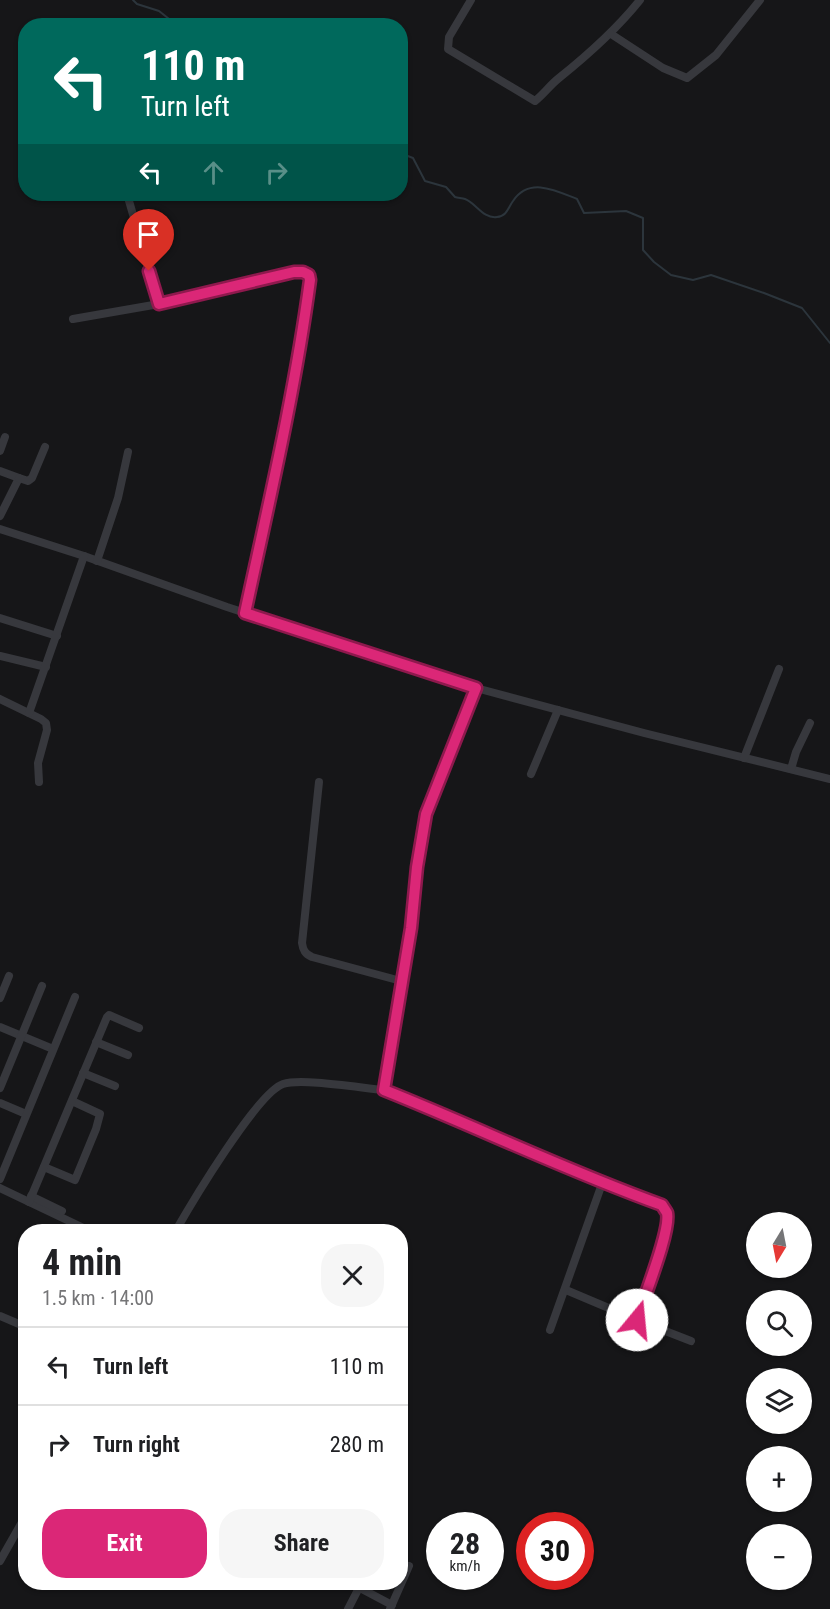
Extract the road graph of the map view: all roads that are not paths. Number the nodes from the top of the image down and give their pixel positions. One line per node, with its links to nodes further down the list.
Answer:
1 (471, 0): 4 (street)
2 (640, 0): 4 (street)
3 (760, 0): 4 (street)
4 (611, 34)
5 (129, 201): 6 (street)
6 (159, 304): 7 (street); 18 (street)
7 (73, 319)
8 (5, 437): 10 (street)
9 (45, 447): 13 (street)
10 (0, 451)
11 (128, 452): 17 (street)
12 (0, 471): 13 (street)
13 (19, 478): 14 (street)
14 (0, 516)
15 (0, 529): 16 (street)
16 (84, 556): 17 (street); 20 (street)
17 (97, 561): 18 (street)
18 (245, 613): 24 (street)
19 (0, 618): 20 (street)
20 (57, 636): 22 (street)
21 (0, 656): 22 (street)
22 (46, 667): 27 (street)
23 (779, 669): 29 (street)
24 (476, 688): 26 (street); 36 (street)
25 (0, 699): 27 (street)
26 (558, 710): 29 (street); 31 (street)
27 (29, 713): 33 (street)
28 (810, 723): 30 (street)
29 (744, 758): 30 (street)
30 (791, 770): 32 (street)
31 (531, 774)
32 (830, 779)
33 (39, 782)
34 (319, 782): 36 (street)
35 (9, 976): 39 (street)
36 (401, 981): 49 (street)
37 (42, 986): 42 (street)
38 (75, 997): 44 (street)
39 (0, 998)
40 (0, 1028): 42 (street)
41 (139, 1028): 43 (street)
42 (21, 1036): 44 (street); 48 (street)
43 (96, 1042): 45 (street); 46 (street)
44 (53, 1049): 52 (street)
45 (128, 1055)
46 (84, 1072): 47 (street); 50 (street)
47 (115, 1086)
48 (0, 1088)
49 (384, 1090): 55 (street); 60 (street)
50 (72, 1101): 53 (street); 53 (street)
51 (0, 1103): 52 (street)
52 (26, 1114): 54 (street)
53 (44, 1167): 57 (street)
54 (0, 1179)
55 (603, 1181): 61 (street); 63 (street)
56 (0, 1188): 57 (street)
57 (30, 1199): 58 (street); 59 (street)
58 (62, 1211)
59 (77, 1224)
60 (180, 1224)
61 (566, 1290): 63 (street); 65 (street)
62 (0, 1316): 64 (street)
63 (637, 1320): 66 (street)
64 (18, 1324)
65 (550, 1330)
66 (691, 1341)
67 (18, 1529): 68 (street)
68 (0, 1561)
69 (358, 1590): 73 (street)
70 (368, 1590): 72 (street)
71 (398, 1590): 72 (street)
72 (391, 1607)
73 (348, 1609)

